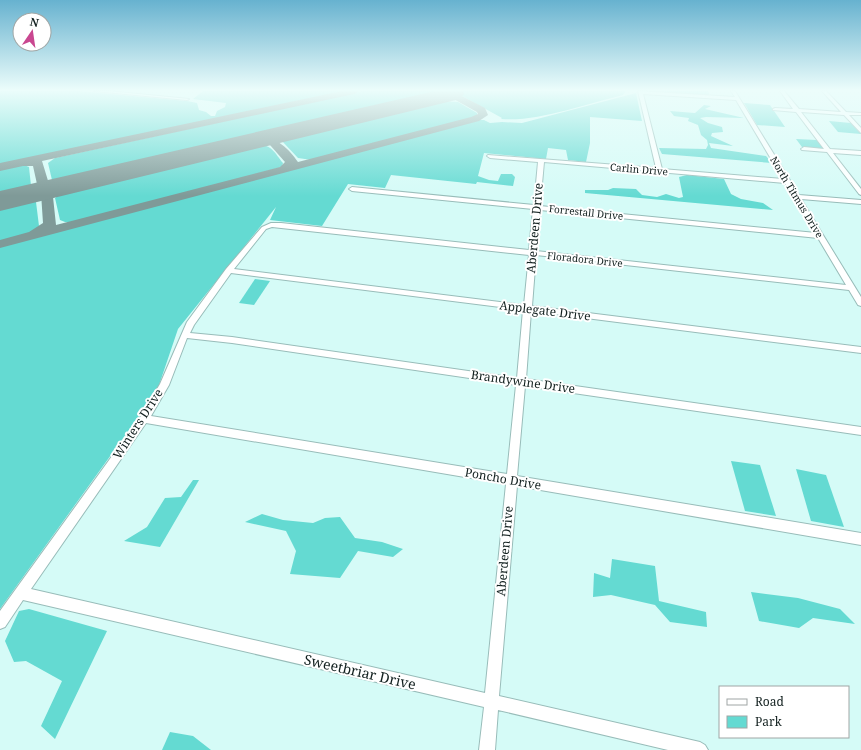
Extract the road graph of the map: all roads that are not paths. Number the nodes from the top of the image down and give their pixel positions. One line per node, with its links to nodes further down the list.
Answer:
1 (649, 126): 9 (street)
2 (755, 126): 10 (street, North Titmus Drive)
3 (809, 126): 5 (street)
4 (804, 149): 5 (street)
5 (829, 151): 6 (street); 12 (street)
6 (861, 153)
7 (490, 156): 8 (street, Carlin Drive)
8 (541, 160): 9 (street, Carlin Drive); 15 (street, Aberdeen Drive)
9 (660, 171): 10 (street, Carlin Drive)
10 (788, 181): 13 (street, North Titmus Drive)
11 (352, 189): 15 (street, Forrestall Drive)
12 (861, 193)
13 (797, 197): 14 (street); 17 (street, North Titmus Drive)
14 (861, 202)
15 (536, 208): 17 (street, Forrestall Drive); 18 (street, Aberdeen Drive)
16 (271, 225): 18 (street, Floradora Drive); 19 (street, Winters Drive)
17 (821, 236): 20 (street, North Titmus Drive)
18 (532, 253): 20 (street, Floradora Drive); 22 (street, Aberdeen Drive)
19 (229, 271): 22 (street, Applegate Drive); 23 (street, Winters Drive)
20 (852, 288): 21 (street, North Titmus Drive)
21 (861, 303)
22 (526, 309): 24 (street, Applegate Drive); 25 (street, Aberdeen Drive)
23 (184, 335): 25 (street, Brandywine Drive); 26 (street, Winters Drive)
24 (861, 350)
25 (520, 382): 27 (street, Brandywine Drive); 28 (street, Aberdeen Drive)
26 (144, 419): 28 (street, Poncho Drive); 30 (street, Winters Drive)
27 (861, 431)
28 (511, 480): 29 (street, Poncho Drive); 32 (street, Aberdeen Drive)
29 (861, 539)
30 (21, 593): 31 (street, Winters Drive); 32 (street, Sweetbriar Drive)
31 (0, 622)
32 (491, 702): 33 (street, Aberdeen Drive); 34 (street, Sweetbriar Drive)
33 (487, 750)
34 (700, 750)

